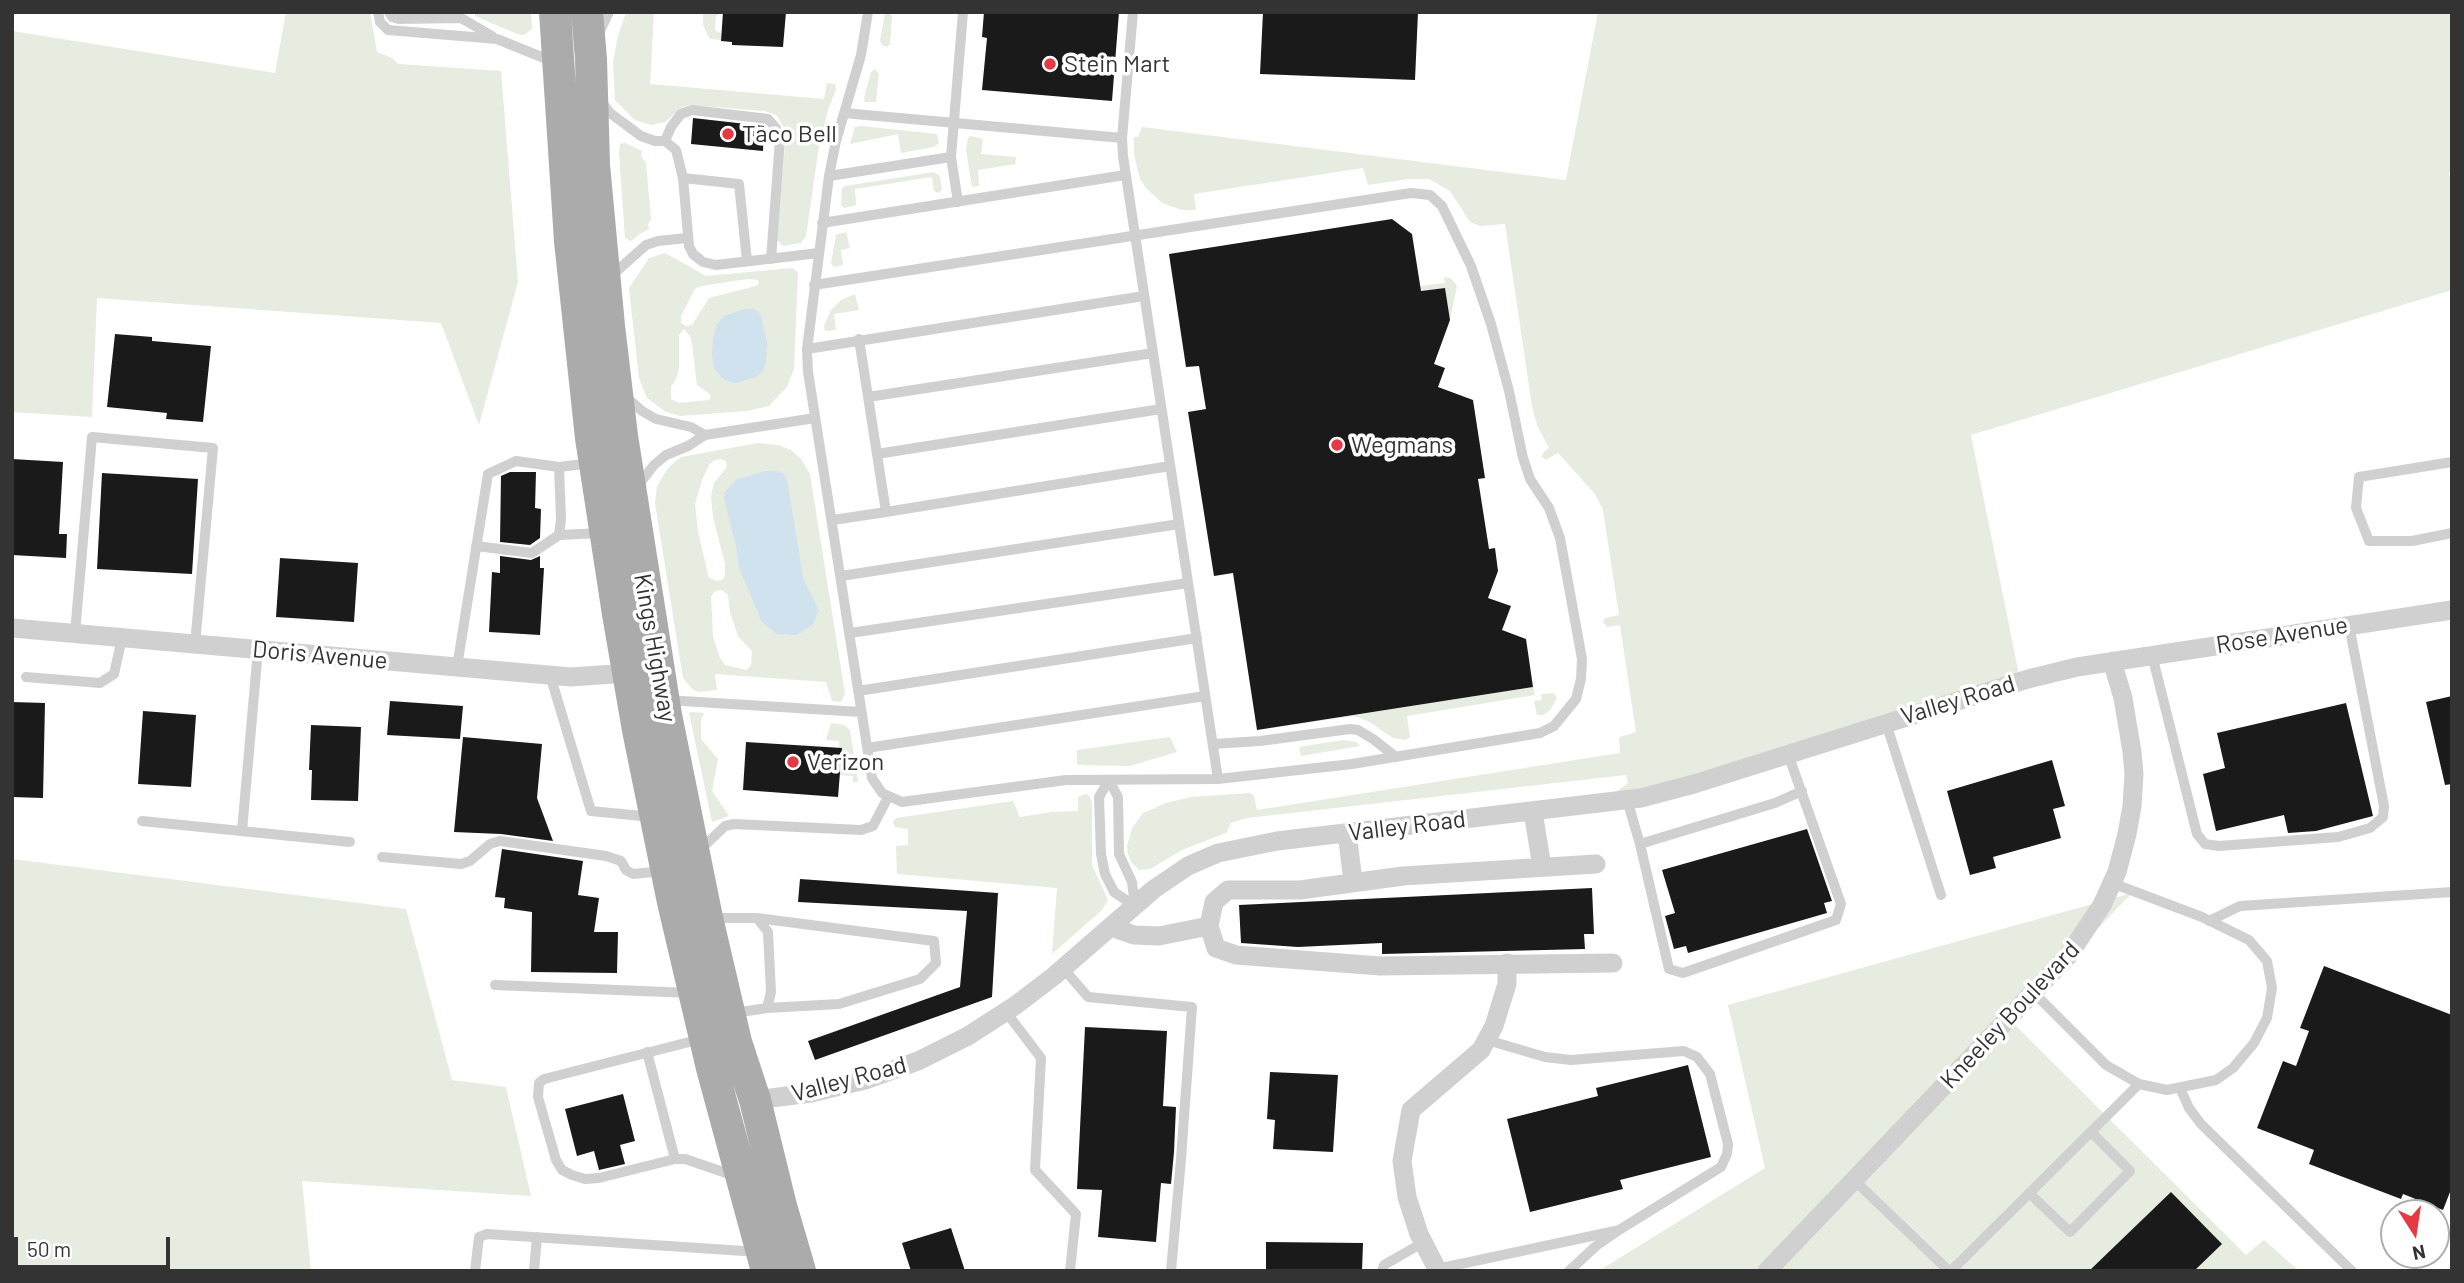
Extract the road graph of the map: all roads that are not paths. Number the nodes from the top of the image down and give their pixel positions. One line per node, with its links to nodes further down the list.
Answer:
1 (378, 12): 9 (lane)
2 (389, 12): 9 (lane)
3 (555, 12): 11 (main road, Kings Highway)
4 (587, 12): 10 (main road, Kings Highway)
5 (609, 12): 10 (lane)
6 (868, 12): 13 (lane)
7 (963, 12): 14 (lane)
8 (1133, 12): 15 (lane)
9 (496, 38): 11 (lane)
10 (590, 49): 12 (main road, Kings Highway)
11 (559, 65): 41 (main road, Kings Highway)
12 (592, 89): 16 (lane); 28 (main road, Kings Highway)
13 (844, 113): 14 (lane); 18 (lane)
14 (954, 122): 15 (lane); 17 (lane)
15 (1122, 138): 19 (lane)
16 (665, 141): 20 (lane); 26 (lane)
17 (951, 157): 18 (lane); 21 (lane)
18 (829, 176): 22 (lane)
19 (1125, 176): 21 (lane); 23 (lane)
20 (683, 178): 24 (lane); 27 (lane)
21 (958, 202): 22 (lane)
22 (822, 223): 25 (lane)
23 (1135, 236): 29 (lane); 30 (lane); 77 (lane)
24 (687, 238): 27 (lane); 28 (lane)
25 (819, 253): 26 (lane); 29 (lane)
26 (771, 259): 27 (lane)
27 (747, 261)
28 (604, 282): 34 (main road, Kings Highway)
29 (814, 285): 32 (lane)
30 (1144, 296): 31 (lane); 33 (lane)
31 (859, 339): 32 (lane); 35 (lane)
32 (807, 348): 37 (lane)
33 (1153, 353): 35 (lane); 36 (lane)
34 (617, 389): 38 (lane); 44 (main road, Kings Highway)
35 (868, 397): 39 (lane)
36 (1161, 409): 39 (lane); 42 (lane)
37 (815, 418): 38 (lane); 46 (lane)
38 (705, 435): 44 (lane)
39 (877, 454): 45 (lane)
40 (2452, 462): 49 (lane)
41 (595, 463): 43 (lane); 48 (main road, Kings Highway)
42 (1170, 466): 45 (lane); 47 (lane)
43 (559, 467): 50 (lane); 51 (lane)
44 (631, 495): 71 (main road, Kings Highway)
45 (886, 512): 46 (lane)
46 (833, 520): 52 (lane)
47 (1179, 524): 52 (lane); 53 (lane)
48 (605, 533): 50 (lane); 66 (main road, Kings Highway)
49 (2452, 533)
50 (559, 536): 51 (lane)
51 (476, 546): 65 (lane)
52 (841, 576): 58 (lane)
53 (1188, 583): 58 (lane); 60 (lane)
54 (2452, 610): 55 (street, Rose Avenue)
55 (2349, 625): 63 (street, Rose Avenue); 63 (lane)
56 (12, 628): 57 (street, Doris Avenue)
57 (75, 633): 59 (street, Doris Avenue); 61 (lane)
58 (850, 633): 69 (lane)
59 (122, 638): 61 (street, Doris Avenue); 68 (lane)
60 (1197, 638): 69 (lane); 70 (lane)
61 (195, 644): 62 (street, Doris Avenue)
62 (258, 650): 65 (street, Doris Avenue); 86 (lane)
63 (2152, 655): 64 (street, Rose Avenue)
64 (2112, 661): 73 (street, Valley Road); 96 (street, Kneeley Boulevard)
65 (457, 667): 67 (street, Doris Avenue)
66 (628, 673): 67 (street, Doris Avenue); 84 (main road, Kings Highway)
67 (550, 675): 84 (lane)
68 (26, 677)
69 (859, 691): 72 (lane)
70 (1206, 696): 74 (lane); 75 (lane)
71 (663, 699): 72 (lane); 90 (main road, Kings Highway)
72 (862, 712): 75 (lane)
73 (1886, 722): 76 (street, Valley Road); 98 (lane)
74 (1213, 744): 77 (lane); 78 (lane)
75 (867, 748): 81 (lane)
76 (1788, 754): 80 (lane); 82 (street, Valley Road)
77 (1396, 757): 78 (lane)
78 (1218, 779): 79 (lane)
79 (1109, 780): 81 (lane); 99 (lane); 99 (lane)
80 (1802, 791): 89 (lane); 89 (lane)
81 (888, 797): 90 (lane)
82 (1628, 800): 83 (street, Valley Road); 89 (lane)
83 (1533, 812): 87 (street, Valley Road); 93 (street)
84 (656, 817): 94 (main road, Kings Highway)
85 (142, 821): 86 (lane)
86 (242, 831): 88 (lane)
87 (1347, 833): 95 (street); 99 (street, Valley Road)
88 (350, 842)
89 (1640, 844)
90 (695, 855): 100 (main road, Kings Highway)
91 (382, 857): 94 (lane)
92 (1596, 864): 93 (street)
93 (1542, 867): 95 (street)
94 (666, 871): 109 (main road, Kings Highway)
95 (1353, 881): 103 (street)
96 (2112, 883): 102 (lane); 110 (street, Kneeley Boulevard)
97 (2452, 892): 102 (lane)
98 (1941, 895)
99 (1135, 906): 104 (street, Valley Road)
100 (707, 918): 101 (lane); 113 (main road, Kings Highway)
101 (757, 918): 111 (lane); 111 (lane)
102 (2209, 921): 118 (lane)
103 (1209, 926): 104 (street); 105 (street)
104 (1111, 927): 107 (street, Valley Road)
105 (1507, 963): 106 (street); 115 (street)
106 (1613, 963)
107 (1063, 968): 112 (street, Valley Road); 134 (lane)
108 (495, 985): 109 (lane)
109 (694, 993): 114 (main road, Kings Highway)
110 (2034, 993): 117 (lane); 123 (street, Kneeley Boulevard)
111 (767, 1008): 113 (lane)
112 (1006, 1012): 119 (street, Valley Road); 133 (lane)
113 (730, 1014): 119 (main road, Kings Highway)
114 (705, 1038): 116 (lane); 122 (main road, Kings Highway)
115 (1487, 1040): 125 (lane); 127 (street)
116 (647, 1052): 121 (lane); 121 (lane)
117 (2139, 1084): 118 (lane); 120 (lane)
118 (2180, 1088): 139 (lane)
119 (755, 1100): 132 (main road, Kings Highway)
120 (2091, 1132): 124 (lane); 124 (lane)
121 (674, 1159): 122 (lane)
122 (742, 1178): 128 (main road, Kings Highway)
123 (1854, 1180): 137 (street, Kneeley Boulevard); 138 (lane)
124 (2029, 1193): 138 (lane)
125 (1619, 1230): 129 (lane); 136 (lane)
126 (537, 1237): 128 (lane); 130 (lane); 131 (lane)
127 (1424, 1242): 129 (street); 135 (lane)
128 (765, 1262)
129 (1437, 1270)
130 (475, 1271)
131 (534, 1271)
132 (800, 1271)
133 (1070, 1271)
134 (1171, 1271)
135 (1382, 1271)
136 (1569, 1271)
137 (1767, 1271)
138 (1950, 1271)
139 (2352, 1271)

